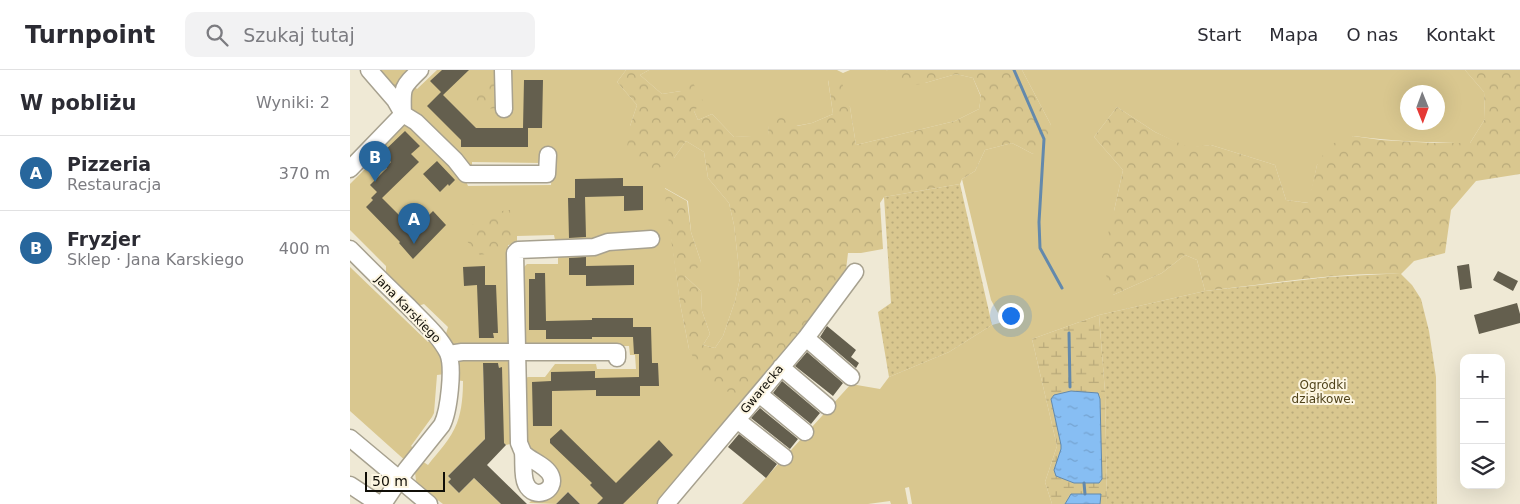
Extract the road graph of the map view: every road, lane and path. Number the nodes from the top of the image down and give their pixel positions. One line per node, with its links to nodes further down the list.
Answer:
1 (369, 70): 5 (street)
2 (420, 70): 5 (street)
3 (503, 70): 4 (street)
4 (504, 109)
5 (403, 114): 6 (street); 7 (street)
6 (548, 155)
7 (350, 169)
8 (651, 239): 12 (street)
9 (350, 249): 13 (street, Jana Karskiego)
10 (855, 272): 11 (street, Gwarecka)
11 (806, 338): 15 (street, Gwarecka); 16 (street)
12 (517, 352): 13 (street); 14 (street); 22 (street)
13 (448, 354): 24 (street, Jana Karskiego)
14 (617, 358)
15 (781, 367): 17 (street, Gwarecka); 18 (street)
16 (851, 377)
17 (759, 394): 19 (street, Gwarecka); 20 (street)
18 (827, 406)
19 (737, 420): 23 (street); 29 (street, Gwarecka)
20 (805, 432)
21 (350, 438): 24 (street)
22 (524, 453)
23 (784, 457)
24 (400, 481): 27 (street, Jana Karskiego); 28 (street)
25 (350, 485): 26 (street)
26 (379, 504)
27 (383, 504)
28 (429, 504)
29 (666, 504)

